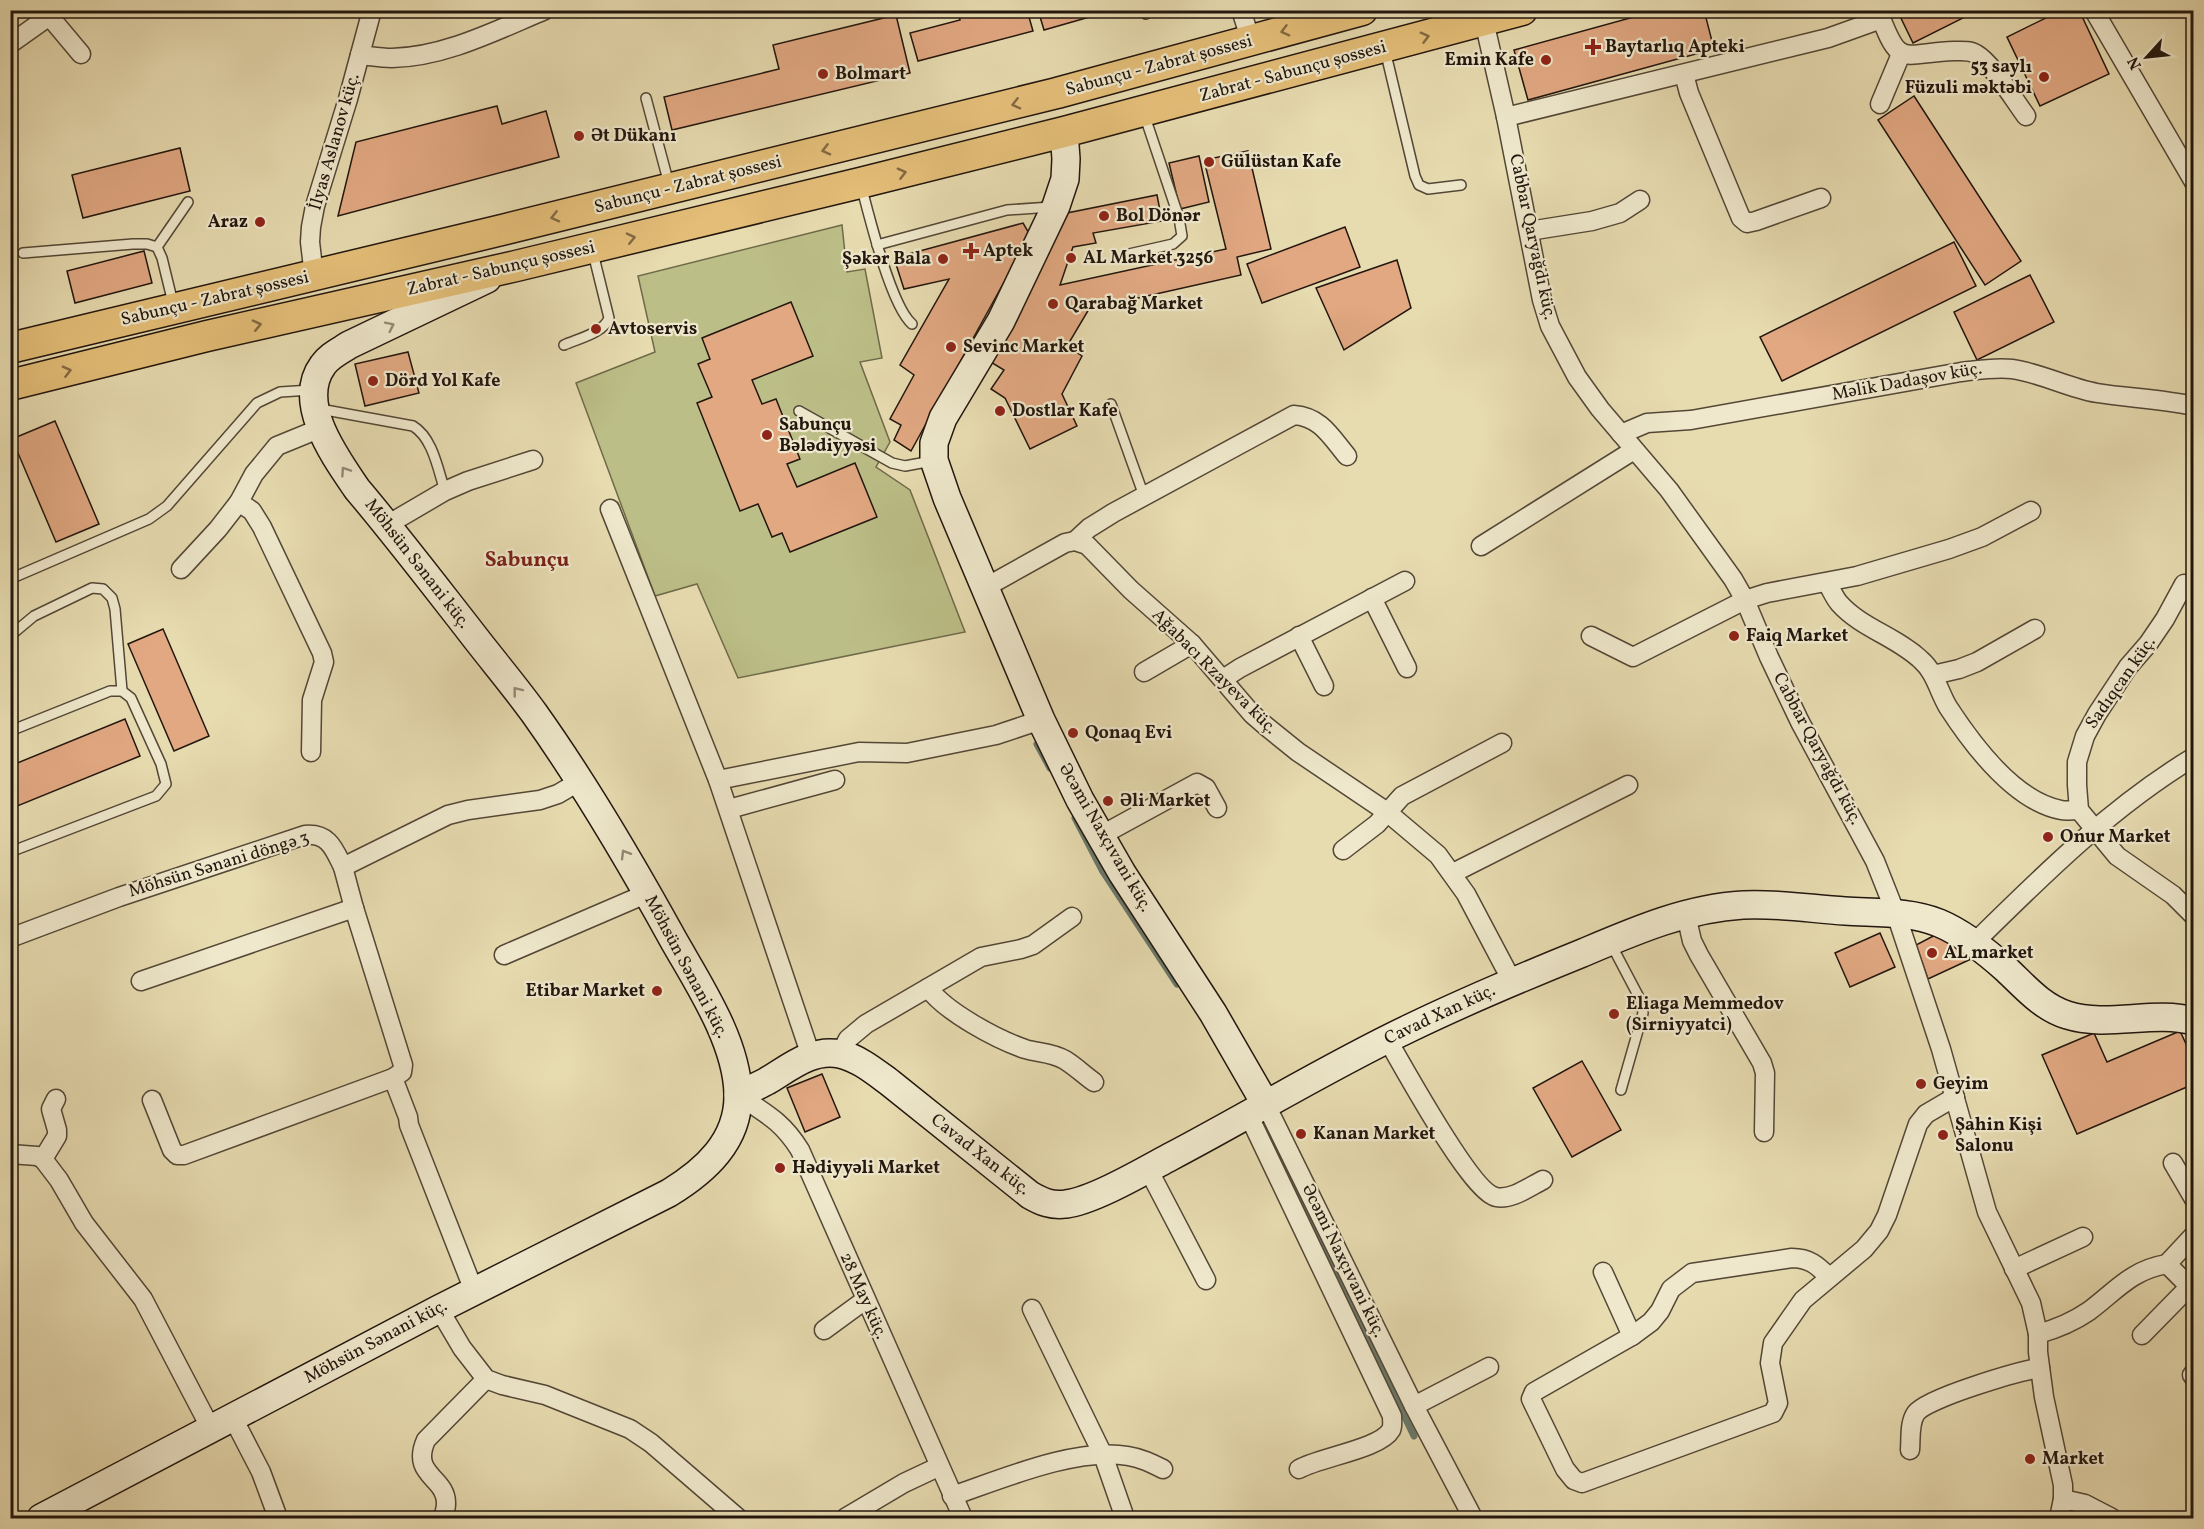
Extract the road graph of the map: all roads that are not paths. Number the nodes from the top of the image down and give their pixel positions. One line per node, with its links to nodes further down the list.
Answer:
1 (545, 10): 15 (street)
2 (1241, 10): 10 (street)
3 (1362, 10): 10 (main road, Sabunçu - Zabrat şossesi, one-way to 10)
4 (1522, 10): 9 (main road, Zabrat - Sabunçu şossesi)
5 (366, 12): 15 (street, İlyas Aslanov küç.)
6 (54, 14): 11 (street); 13 (street)
7 (2096, 14): 24 (street)
8 (1880, 15): 14 (street); 16 (street)
9 (1484, 21): 12 (main road, Zabrat - Sabunçu şossesi, one-way to 9); 22 (street, Cabbar Qaryağdı küç.)
10 (1251, 41): 17 (main road, Sabunçu - Zabrat şossesi)
11 (10, 44)
12 (1384, 48): 20 (main road, Zabrat - Sabunçu şossesi); 26 (lane)
13 (81, 54)
14 (1901, 54): 19 (street); 21 (street)
15 (360, 55): 39 (street, İlyas Aslanov küç.)
16 (1684, 74): 22 (street); 28 (street)
17 (1057, 93): 23 (main road); 27 (main road, Sabunçu - Zabrat şossesi, one-way to 27)
18 (646, 98): 27 (lane)
19 (1880, 104)
20 (1143, 111): 23 (main road, Zabrat - Sabunçu şossesi); 37 (lane)
21 (2026, 116)
22 (1506, 117): 32 (street, Cabbar Qaryağdı küç.)
23 (1064, 132): 25 (main road, Zabrat - Sabunçu şossesi, one-way to 23); 31 (street, Əcəmi Naxçıvani küç.)
24 (2193, 182)
25 (860, 183): 33 (lane); 35 (main road, Zabrat - Sabunçu şossesi, one-way to 25)
26 (1461, 185)
27 (671, 189): 39 (main road, Sabunçu - Zabrat şossesi, one-way to 39)
28 (1821, 198)
29 (1640, 200): 32 (street)
30 (188, 202): 34 (lane)
31 (1056, 207): 33 (lane); 53 (street, Əcəmi Naxçıvani küç.)
32 (1529, 231): 49 (street, Cabbar Qaryağdı küç.)
33 (877, 245): 41 (lane)
34 (157, 247): 36 (lane); 40 (lane)
35 (592, 247): 38 (main road, Zabrat - Sabunçu şossesi); 42 (lane)
36 (23, 253)
37 (1129, 254)
38 (516, 266): 44 (main road, Zabrat - Sabunçu şossesi, one-way to 38); 47 (street, one-way to 38)
39 (314, 276): 40 (main road, Sabunçu - Zabrat şossesi)
40 (175, 309): 43 (main road, Sabunçu - Zabrat şossesi)
41 (912, 324)
42 (564, 345)
43 (10, 348)
44 (10, 385)
45 (1111, 404): 55 (lane)
46 (2193, 406): 49 (street, Məlik Dadaşov küç.)
47 (316, 409): 54 (lane); 56 (street); 59 (street, Möhsün Sənani küç., one-way to 47); 63 (lane)
48 (799, 411): 53 (lane)
49 (1621, 434): 50 (street, Cabbar Qaryağdı küç.)
50 (1634, 450): 61 (street); 69 (street, Cabbar Qaryağdı küç.)
51 (1347, 456): 55 (street)
52 (533, 460): 54 (street)
53 (934, 460): 67 (street, Əcəmi Naxçıvani küç.)
54 (445, 491): 59 (street)
55 (1144, 496): 60 (street)
56 (240, 502): 62 (street); 84 (street)
57 (610, 509): 86 (street)
58 (2031, 511): 65 (street)
59 (387, 525): 88 (street, Möhsün Sənani küç., one-way to 59)
60 (1075, 541): 67 (street); 74 (street, Ağabacı Rzayeva küç.)
61 (1481, 546)
62 (181, 569)
63 (10, 579)
64 (1405, 581): 68 (street)
65 (1827, 583): 69 (street); 77 (street)
66 (2184, 584): 92 (street, Sadıqcan küç.)
67 (986, 587): 81 (street, Əcəmi Naxçıvani küç.)
68 (1372, 598): 72 (street); 75 (street)
69 (1745, 600): 73 (street); 102 (street, Cabbar Qaryağdı küç.)
70 (2035, 629): 77 (street)
71 (10, 636): 80 (lane)
72 (1299, 636): 78 (street); 79 (street)
73 (1591, 636)
74 (1192, 644): 76 (street); 78 (street, Ağabacı Rzayeva küç.)
75 (1407, 668)
76 (1144, 672)
77 (1933, 675): 92 (street)
78 (1223, 679): 93 (street, Ağabacı Rzayeva küç.)
79 (1324, 686)
80 (122, 691): 82 (lane); 97 (lane)
81 (1041, 720): 86 (street); 95 (street, Əcəmi Naxçıvani küç.)
82 (10, 731)
83 (1502, 743): 93 (street)
84 (311, 753)
85 (2193, 757): 94 (street)
86 (718, 780): 91 (street)
87 (835, 780): 91 (street)
88 (580, 781): 98 (street); 100 (street, Möhsün Sənani küç., one-way to 88)
89 (1628, 785): 99 (street)
90 (1217, 808): 95 (street)
91 (729, 809): 116 (street)
92 (2079, 810): 94 (street)
93 (1387, 812): 96 (street); 99 (street, Ağabacı Rzayeva küç.)
94 (2094, 830): 104 (street); 108 (street)
95 (1100, 836): 124 (street, Əcəmi Naxçıvani küç.)
96 (1343, 850)
97 (10, 852)
98 (343, 867): 101 (street, Möhsün Sənani döngə 3); 106 (street, Möhsün Sənani döngə 3)
99 (1453, 873): 111 (street, Ağabacı Rzayeva küç.)
100 (648, 893): 109 (street); 120 (street, Möhsün Sənani küç.)
101 (354, 908): 110 (street); 117 (street, Möhsün Sənani döngə 3)
102 (1896, 914): 103 (street, Cavad Xan küç.); 108 (street, Cavad Xan küç.); 121 (street, Cabbar Qaryağdı küç.)
103 (1686, 915): 107 (street, Cavad Xan küç.); 125 (street)
104 (2193, 916)
105 (1072, 917): 112 (street)
106 (10, 938)
107 (1609, 942): 111 (street, Cavad Xan küç.); 119 (lane)
108 (1973, 944): 113 (street, Cavad Xan küç.)
109 (504, 954)
110 (141, 981)
111 (1512, 981): 114 (street, Cavad Xan küç.)
112 (928, 988): 115 (street); 118 (street)
113 (2193, 1021)
114 (1387, 1039): 124 (street, Cavad Xan küç.); 130 (street)
115 (840, 1054): 116 (street, Cavad Xan küç.); 129 (street, Cavad Xan küç.)
116 (812, 1056): 120 (street, Cavad Xan küç.)
117 (393, 1078): 123 (street); 140 (street)
118 (1094, 1082)
119 (1622, 1090)
120 (738, 1095): 140 (street, Möhsün Sənani küç.); 141 (street, 28 May küç.)
121 (1955, 1097): 135 (street, Cabbar Qaryağdı küç.); 137 (street)
122 (56, 1099): 127 (street)
123 (152, 1100)
124 (1257, 1109): 129 (street, Cavad Xan küç.); 151 (street, Əcəmi Naxçıvani küç.); 157 (street)
125 (1764, 1132)
126 (10, 1154): 127 (street)
127 (43, 1159): 152 (street)
128 (2173, 1163): 131 (street)
129 (1148, 1169): 138 (street)
130 (1543, 1180)
131 (2193, 1199)
132 (2193, 1235): 134 (street)
133 (2083, 1237): 135 (street)
134 (2167, 1264): 139 (street); 145 (street)
135 (2014, 1269): 145 (street, Cabbar Qaryağdı küç.)
136 (1603, 1272): 147 (street)
137 (1829, 1277): 147 (street); 147 (street)
138 (1206, 1280)
139 (2191, 1289): 146 (street)
140 (474, 1291): 142 (street, Möhsün Sənani küç.)
141 (866, 1300): 144 (street); 155 (street, 28 May küç.)
142 (439, 1309): 150 (street); 152 (street, Möhsün Sənani küç.)
143 (1032, 1309): 154 (street)
144 (824, 1330)
145 (2038, 1334): 149 (street, Cabbar Qaryağdı küç.)
146 (2142, 1335)
147 (1632, 1336)
148 (1489, 1367): 151 (street)
149 (2040, 1368): 153 (street); 159 (street, Cabbar Qaryağdı küç.)
150 (486, 1379): 162 (street); 163 (street)
151 (1414, 1406): 167 (street, Əcəmi Naxçıvani küç.)
152 (222, 1423): 160 (street, Möhsün Sənani küç.); 161 (street)
153 (1910, 1450)
154 (1103, 1455): 156 (street); 158 (street); 166 (street)
155 (938, 1467): 158 (street, 28 May küç.); 164 (street)
156 (1163, 1469)
157 (1299, 1469)
158 (952, 1496): 165 (street, 28 May küç.)
159 (2063, 1499): 168 (street, Cabbar Qaryağdı küç.); 169 (street)
160 (41, 1518)
161 (278, 1518)
162 (443, 1518)
163 (738, 1518)
164 (845, 1518)
165 (963, 1518)
166 (1125, 1518)
167 (1473, 1518)
168 (2059, 1518)
169 (2112, 1518)

